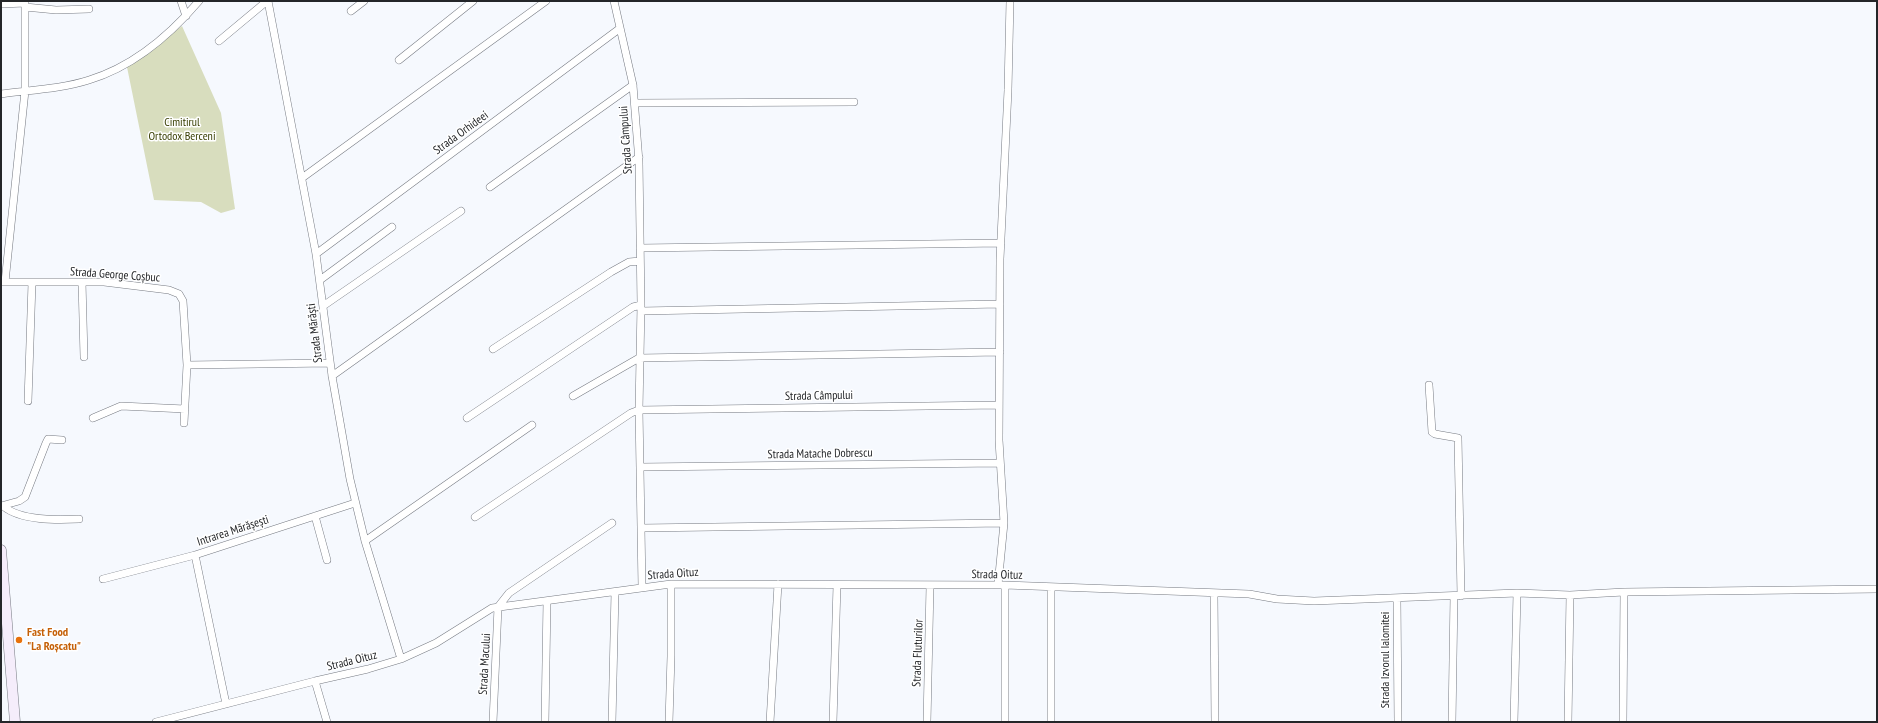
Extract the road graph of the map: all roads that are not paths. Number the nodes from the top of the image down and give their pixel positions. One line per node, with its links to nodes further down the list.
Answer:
1 (181, 1): 13 (street)
2 (199, 1): 13 (street)
3 (268, 1): 15 (street); 23 (street, Strada Mărăști)
4 (364, 1): 12 (street)
5 (473, 1): 16 (street)
6 (546, 1): 23 (street)
7 (614, 1): 14 (street, Strada Câmpului)
8 (1010, 1): 27 (street)
9 (1, 4): 10 (street)
10 (25, 4): 11 (street); 18 (street)
11 (89, 9)
12 (351, 11)
13 (186, 16): 18 (street)
14 (619, 29): 17 (street, Strada Câmpului); 29 (street, Strada Orhideei)
15 (219, 41)
16 (399, 60)
17 (633, 85): 21 (street, Strada Câmpului); 24 (street)
18 (25, 91): 19 (street); 32 (street)
19 (1, 94)
20 (854, 102): 21 (street)
21 (635, 103): 22 (street, Strada Câmpului)
22 (639, 157): 28 (street, Strada Câmpului); 44 (street)
23 (302, 178): 29 (street, Strada Mărăști)
24 (490, 187)
25 (461, 212): 36 (street)
26 (392, 227): 31 (street)
27 (1000, 243): 28 (street); 35 (street)
28 (640, 248): 30 (street, Strada Câmpului)
29 (316, 254): 31 (street, Strada Mărăști)
30 (640, 261): 37 (street, Strada Câmpului); 38 (street)
31 (320, 280): 36 (street, Strada Mărăști)
32 (3, 282): 33 (street, Strada George Coșbuc)
33 (32, 282): 34 (street, Strada George Coșbuc); 47 (street)
34 (82, 282): 40 (street); 43 (street, Strada George Coșbuc)
35 (1000, 304): 37 (street); 39 (street)
36 (324, 306): 42 (street, Strada Mărăști)
37 (641, 308): 41 (street, Strada Câmpului); 52 (street)
38 (493, 349)
39 (1000, 352): 41 (street); 48 (street)
40 (84, 357)
41 (639, 358): 46 (street); 50 (street, Strada Câmpului)
42 (330, 363): 43 (street); 44 (street, Strada Mărăști)
43 (187, 365): 49 (street, Strada George Coșbuc)
44 (332, 376): 58 (street, Strada Mărăști)
45 (1429, 385): 84 (street)
46 (572, 396)
47 (28, 400)
48 (999, 405): 50 (street, Strada Câmpului); 56 (street)
49 (185, 409): 51 (street); 53 (street, Strada George Coșbuc)
50 (639, 410): 57 (street, Strada Câmpului); 61 (street)
51 (93, 418)
52 (467, 418)
53 (184, 423)
54 (532, 425): 66 (street)
55 (62, 440): 59 (street)
56 (1000, 463): 57 (street, Strada Matache Dobrescu); 64 (street)
57 (640, 467): 65 (street, Strada Câmpului)
58 (355, 503): 60 (street, Intrarea Mărășești); 66 (street, Strada Mărăști)
59 (2, 506): 62 (street)
60 (316, 516): 68 (street, Intrarea Mărășești); 69 (street)
61 (476, 518)
62 (79, 519)
63 (612, 523): 87 (street)
64 (1004, 523): 65 (street); 74 (street)
65 (641, 528): 76 (street, Strada Câmpului)
66 (365, 541): 88 (street, Strada Mărăști)
67 (1, 550): 91 (main road)
68 (195, 555): 70 (street); 90 (street, Intrarea Mărășești)
69 (327, 560)
70 (103, 579)
71 (672, 584): 72 (street, Strada Oituz); 76 (street, Strada Oituz); 97 (street)
72 (778, 584): 73 (street, Strada Oituz); 98 (street)
73 (837, 585): 75 (street, Strada Oituz); 99 (street)
74 (1001, 585): 75 (street, Strada Oituz); 77 (street, Strada Oituz); 101 (street)
75 (930, 586): 100 (street, Strada Fluturilor)
76 (642, 587): 79 (street, Strada Oituz)
77 (1051, 587): 82 (street, Strada Oituz); 102 (street)
78 (1877, 589): 80 (street, Strada Oituz)
79 (615, 592): 86 (street, Strada Oituz); 96 (street)
80 (1624, 592): 83 (street, Strada Oituz); 108 (street)
81 (1517, 593): 83 (street, Strada Oituz); 84 (street, Strada Oituz); 106 (street)
82 (1214, 594): 85 (street, Strada Oituz); 103 (street)
83 (1570, 595): 107 (street)
84 (1457, 596): 85 (street, Strada Oituz); 105 (street)
85 (1397, 598): 104 (street, Strada Izvorul Ialomitei)
86 (547, 601): 87 (street, Strada Oituz); 95 (street)
87 (498, 606): 88 (street, Strada Oituz); 94 (street, Strada Macului)
88 (401, 658): 89 (street, Strada Oituz)
89 (315, 681): 90 (street, Strada Oituz); 93 (street)
90 (226, 704): 92 (street, Strada Oituz)
91 (15, 722)
92 (156, 722)
93 (328, 722)
94 (493, 722)
95 (545, 722)
96 (612, 722)
97 (669, 722)
98 (770, 722)
99 (833, 722)
100 (927, 722)
101 (1006, 722)
102 (1051, 722)
103 (1215, 722)
104 (1398, 722)
105 (1452, 722)
106 (1514, 722)
107 (1568, 722)
108 (1622, 722)

